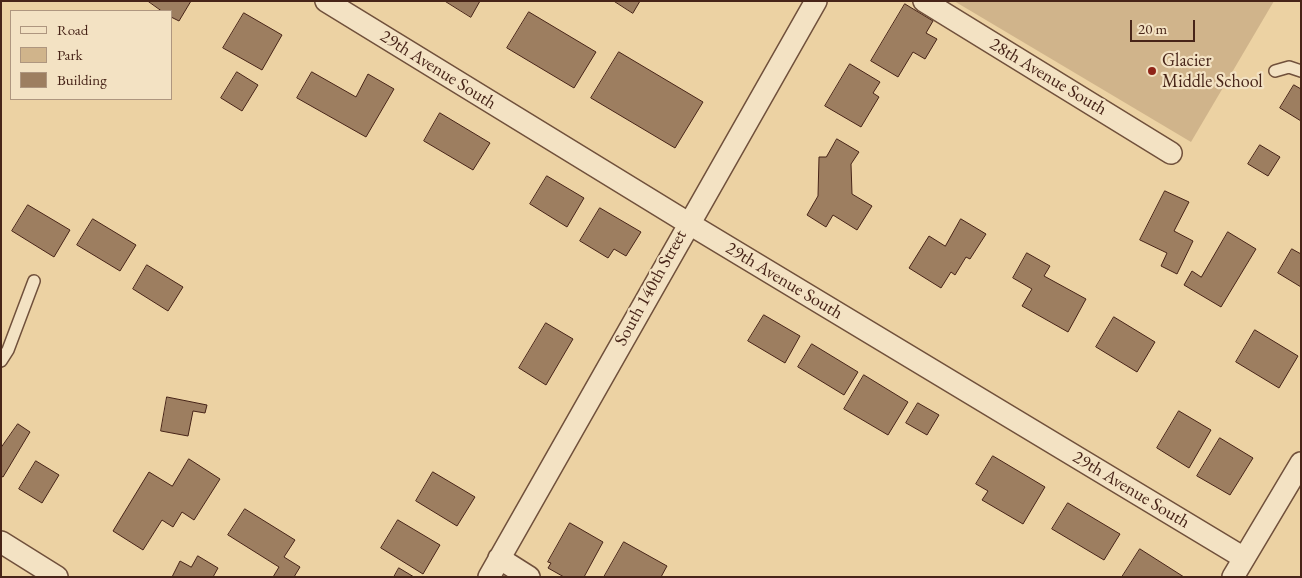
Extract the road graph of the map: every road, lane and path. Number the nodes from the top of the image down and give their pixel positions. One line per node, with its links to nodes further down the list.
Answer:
1 (326, 1): 7 (street, 29th Avenue South)
2 (816, 1): 7 (street, South 140th Street)
3 (924, 1): 6 (street, 28th Avenue South)
4 (1275, 71): 5 (lane)
5 (1301, 71)
6 (1171, 153)
7 (688, 223): 12 (street, South 140th Street); 13 (street, 29th Avenue South)
8 (34, 281): 9 (lane)
9 (1, 361)
10 (1301, 463): 13 (street)
11 (1, 542): 14 (street)
12 (499, 558): 15 (street, South 140th Street); 16 (street)
13 (1244, 558): 17 (street)
14 (58, 577)
15 (488, 577)
16 (529, 577)
17 (1233, 577)

